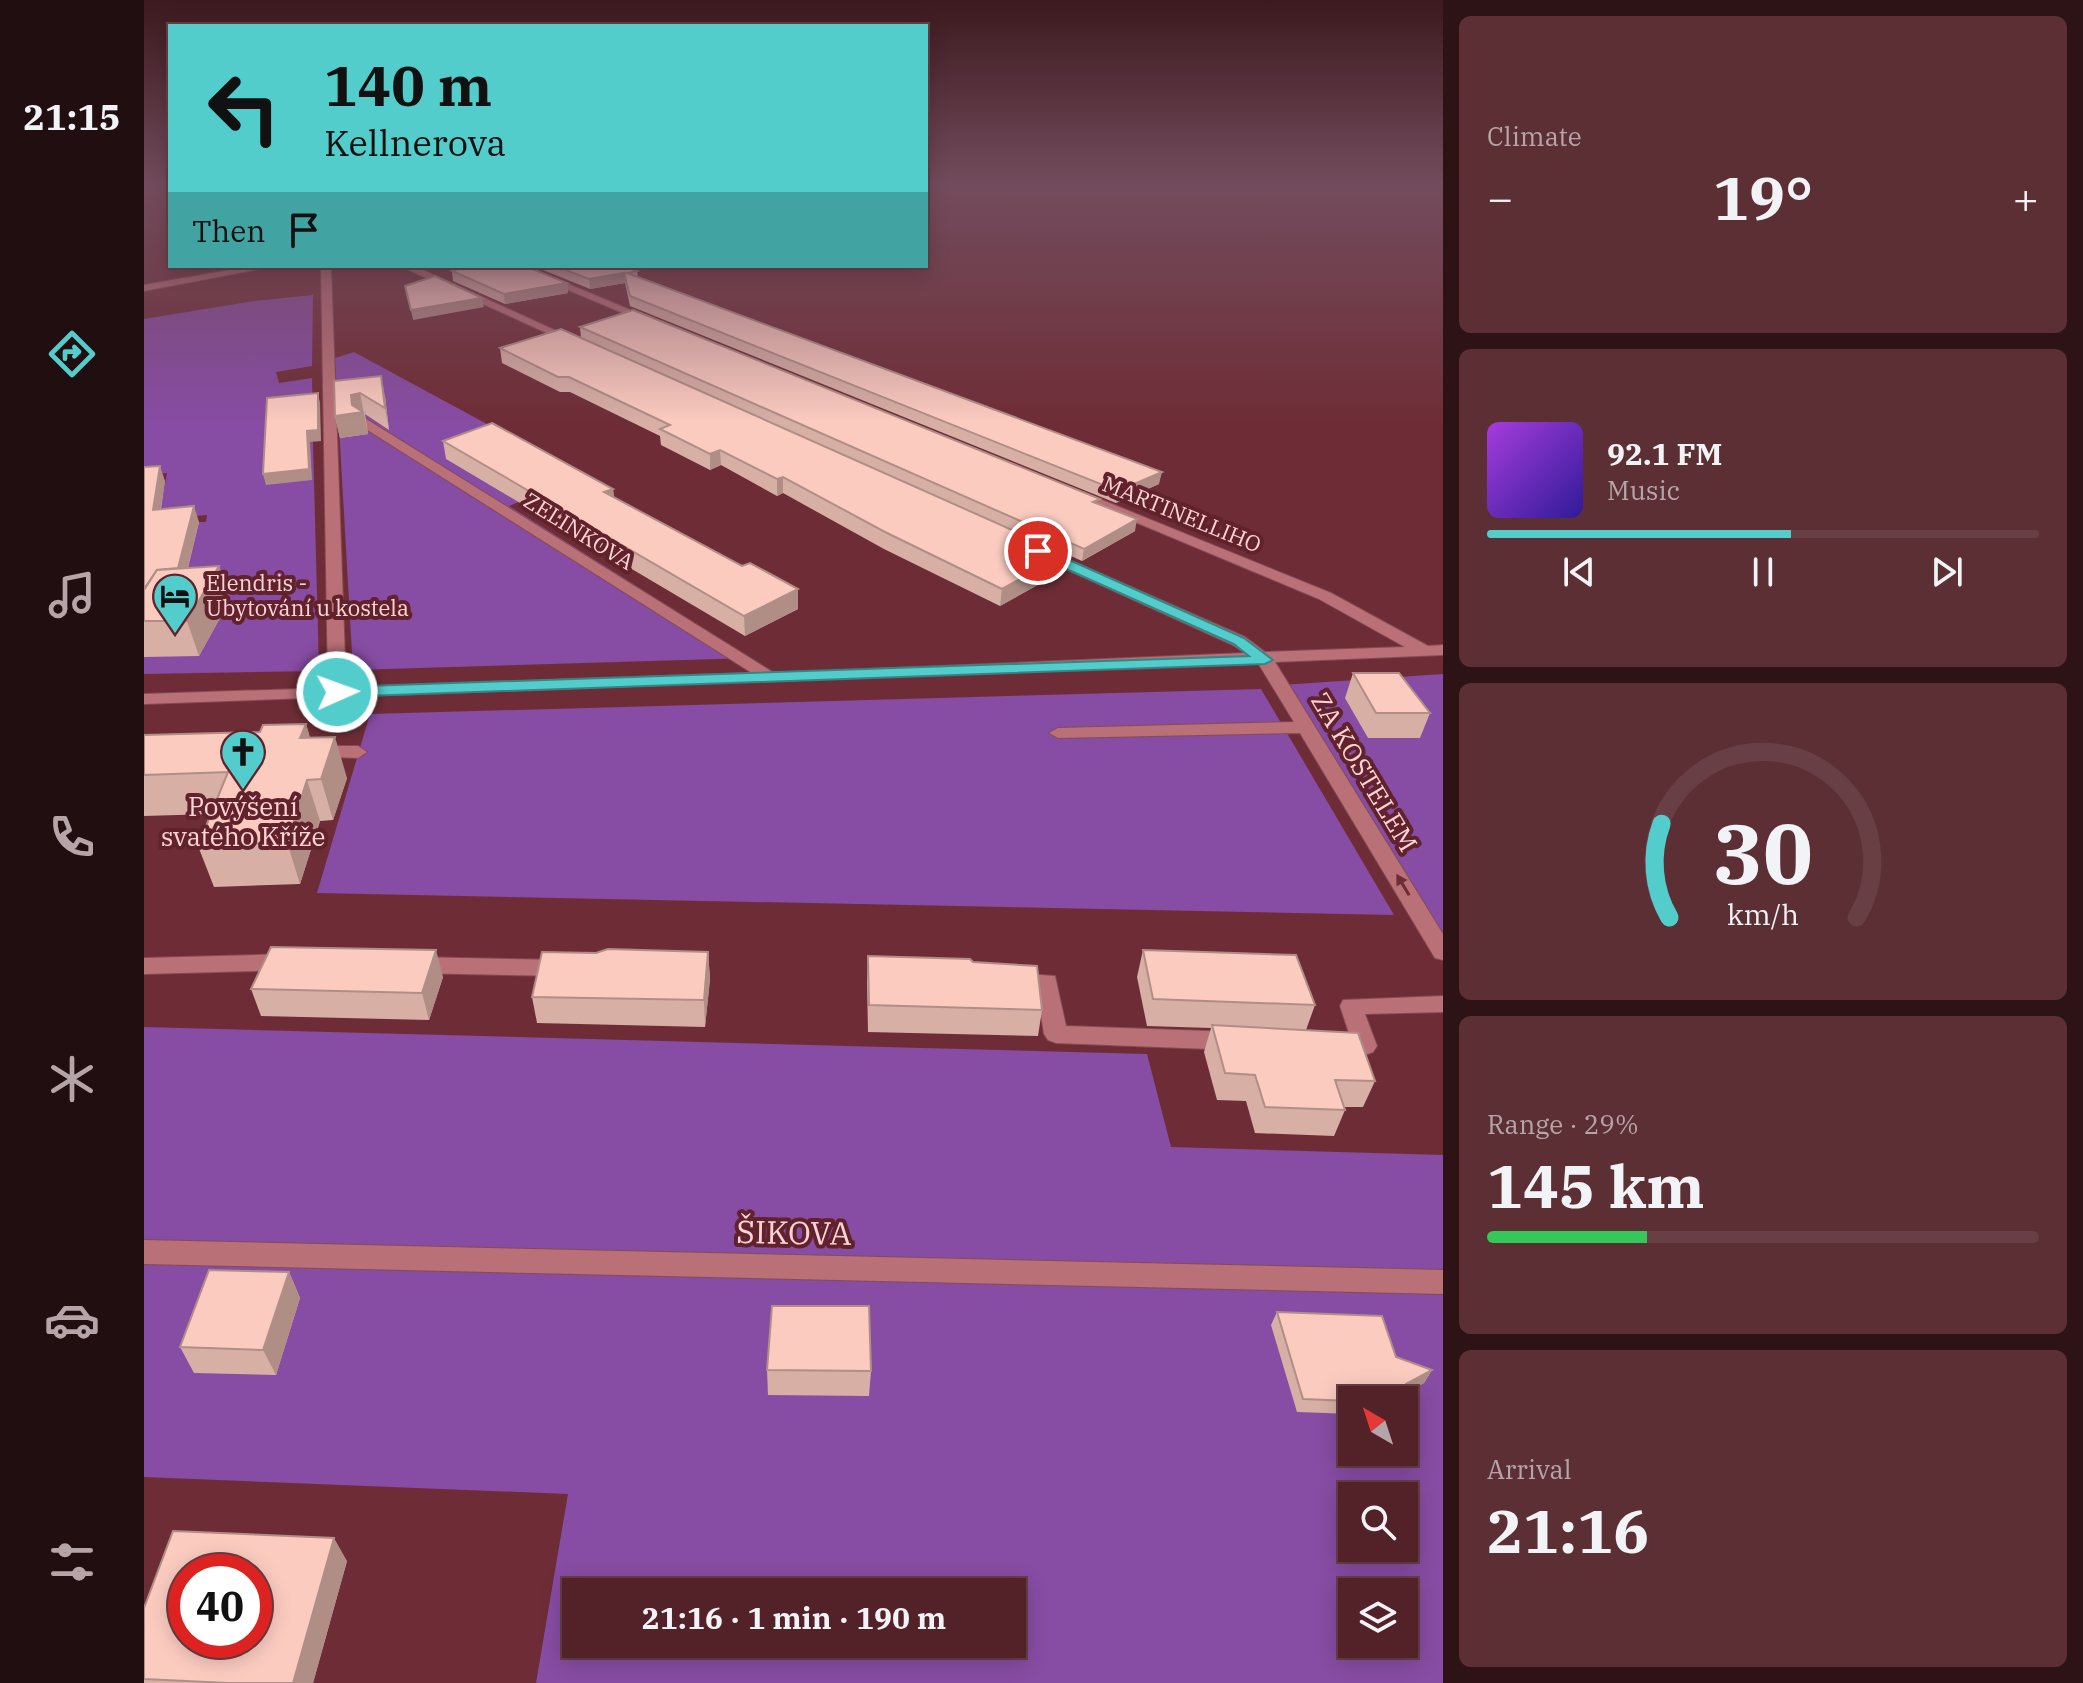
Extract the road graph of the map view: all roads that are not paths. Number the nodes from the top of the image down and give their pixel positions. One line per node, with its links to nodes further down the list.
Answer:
1 (259, 268): 5 (street)
2 (326, 268): 14 (street)
3 (409, 268): 7 (street)
4 (521, 268): 6 (street)
5 (144, 288)
6 (663, 326)
7 (592, 350)
8 (363, 421): 13 (street, ZELINKOVA)
9 (1060, 488): 11 (street, MARTINELLIHO)
10 (1023, 544): 12 (street)
11 (1434, 651): 12 (street)
12 (1265, 660): 13 (street); 16 (street, ZA KOSTELEM)
13 (771, 678): 14 (street)
14 (337, 692): 15 (street)
15 (144, 699)
16 (1307, 727): 17 (street); 20 (street, ZA KOSTELEM, one-way to 16)
17 (1058, 733)
18 (297, 752): 19 (street)
19 (358, 752)
20 (1443, 952)
21 (316, 963): 23 (street)
22 (395, 965): 24 (street)
23 (144, 966)
24 (585, 969)
25 (992, 981): 27 (street)
26 (1443, 1004): 28 (street)
27 (1257, 1042)
28 (1318, 1044)
29 (144, 1252): 30 (street, ŠIKOVA)
30 (1443, 1282)

